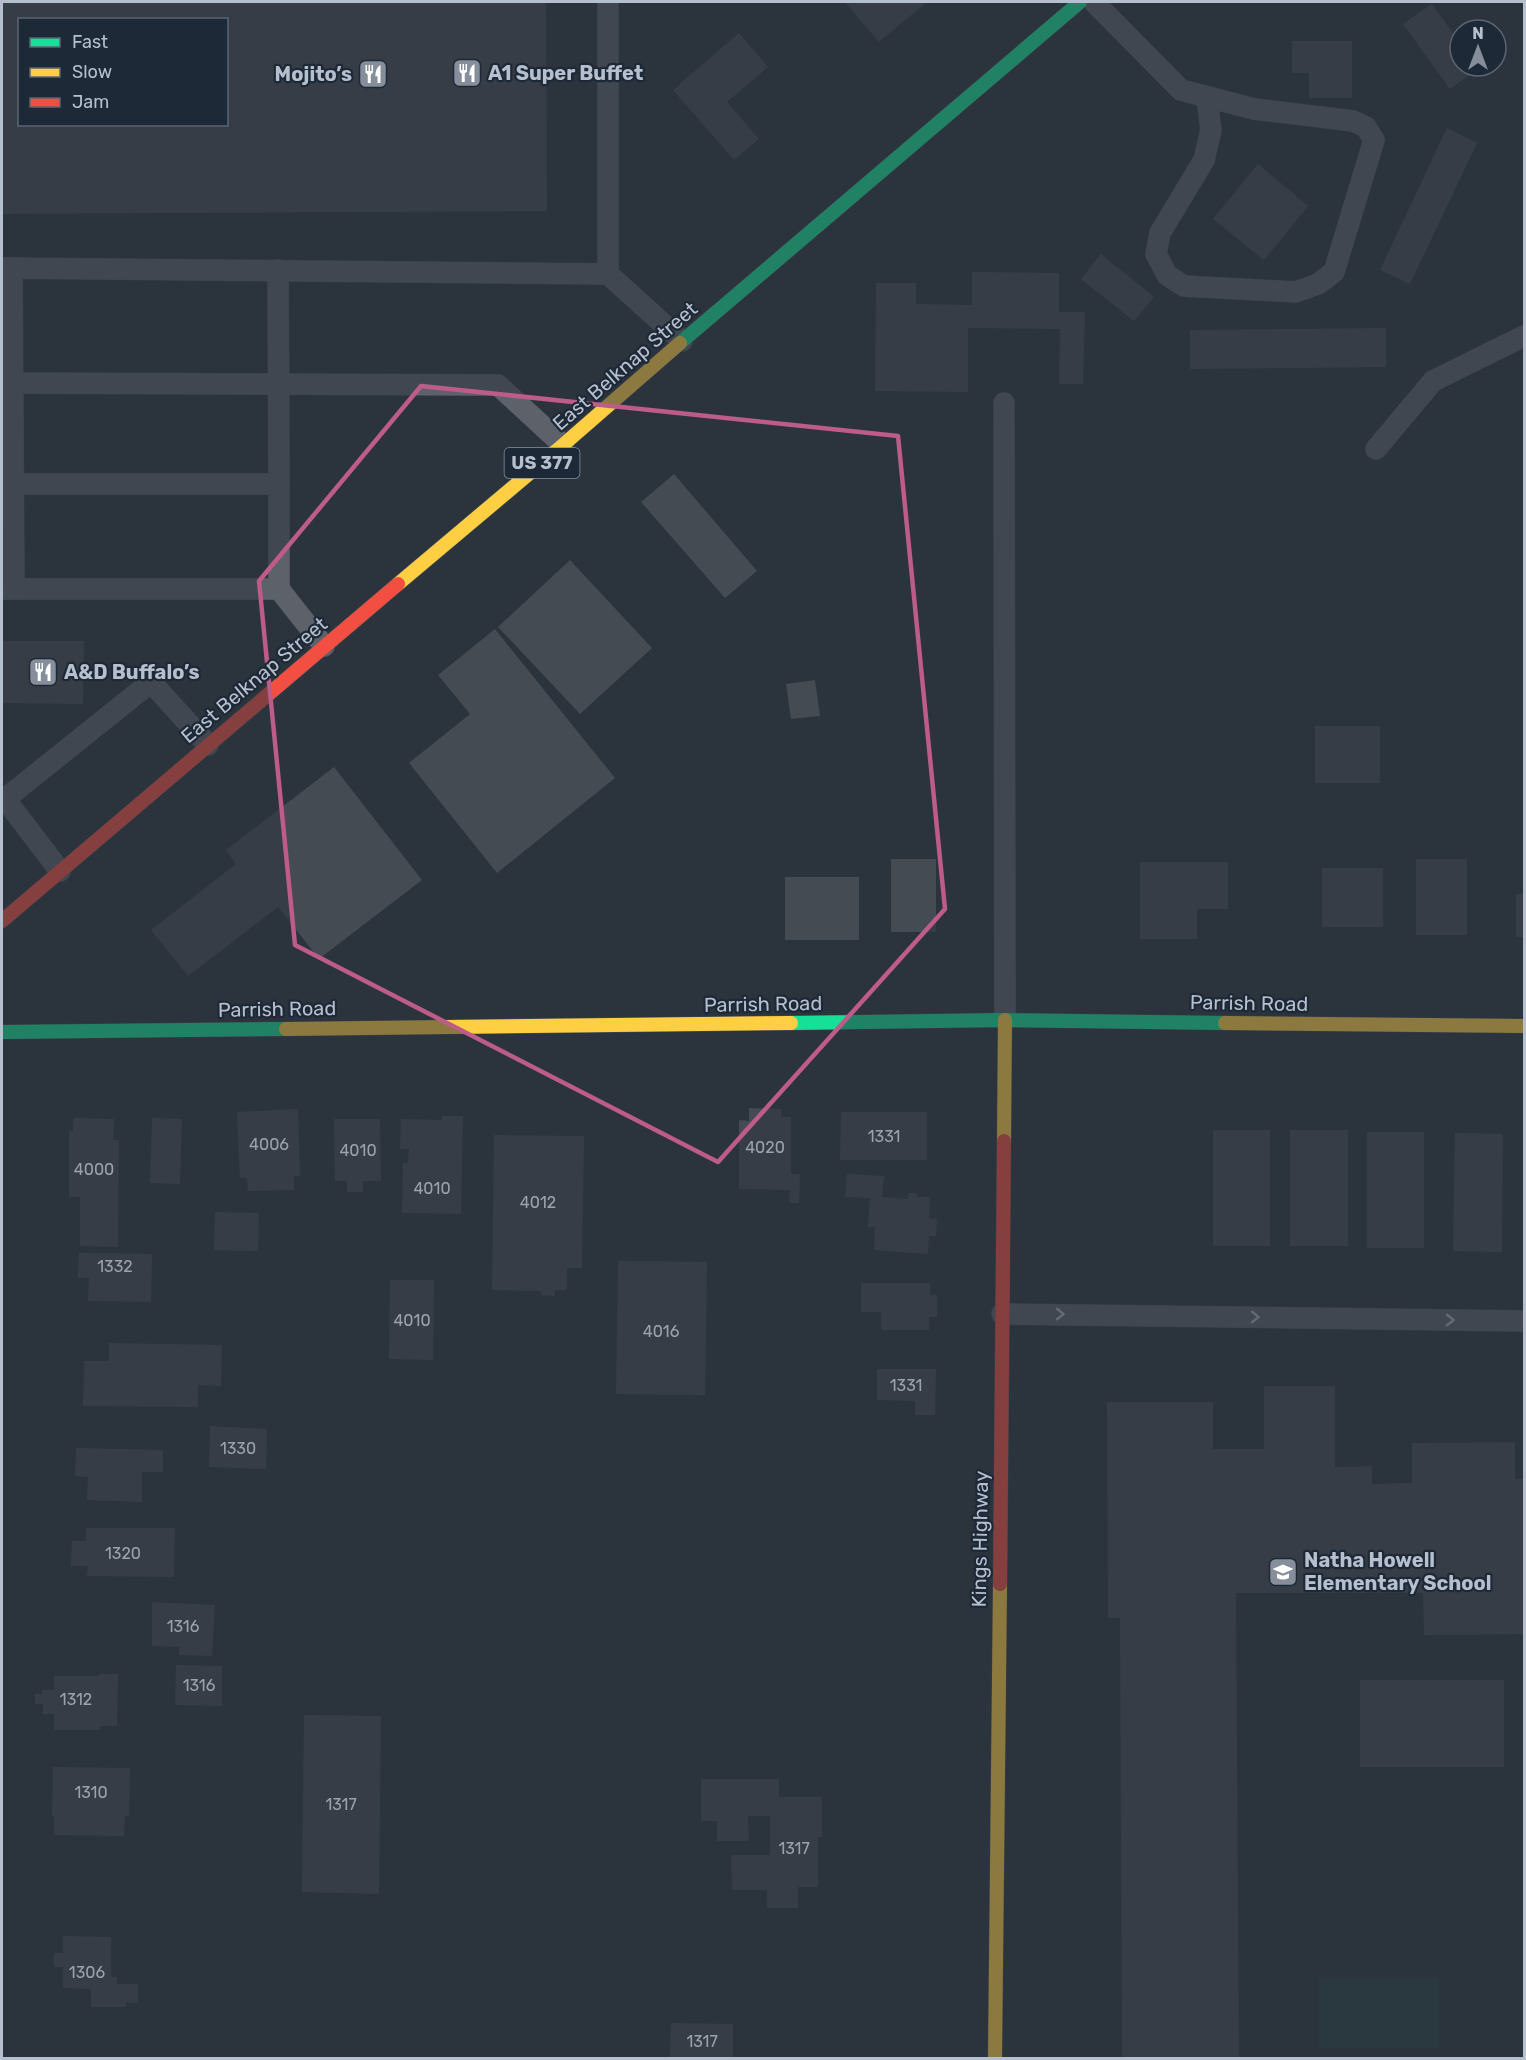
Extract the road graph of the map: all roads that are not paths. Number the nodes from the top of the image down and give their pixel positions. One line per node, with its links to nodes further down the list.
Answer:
1 (608, 2): 7 (lane)
2 (1080, 2): 9 (street, East Belknap Street / US 377)
3 (1094, 2): 4 (lane)
4 (1207, 98): 4 (lane)
5 (7, 268): 6 (lane); 10 (lane)
6 (278, 270): 7 (lane); 11 (lane)
7 (608, 274): 9 (lane)
8 (1524, 336): 14 (lane)
9 (682, 341): 13 (street, East Belknap Street / US 377)
10 (7, 383): 11 (lane); 15 (lane)
11 (279, 384): 13 (lane); 16 (lane)
12 (1004, 403): 23 (lane)
13 (563, 445): 19 (street, East Belknap Street / US 377)
14 (1376, 448)
15 (8, 484): 16 (lane); 17 (lane)
16 (279, 484): 18 (lane)
17 (8, 589): 18 (lane)
18 (279, 589): 19 (lane)
19 (324, 646): 20 (street, East Belknap Street / US 377)
20 (208, 745): 21 (street, East Belknap Street / US 377); 21 (lane)
21 (60, 871): 22 (street, East Belknap Street / US 377)
22 (2, 921)
23 (1005, 1020): 24 (street, Parrish Road); 25 (street, Parrish Road); 26 (street, Kings Highway)
24 (1524, 1026)
25 (2, 1032)
26 (1002, 1314): 27 (lane, one-way to 27); 28 (street, Kings Highway)
27 (1524, 1321)
28 (995, 2058)

